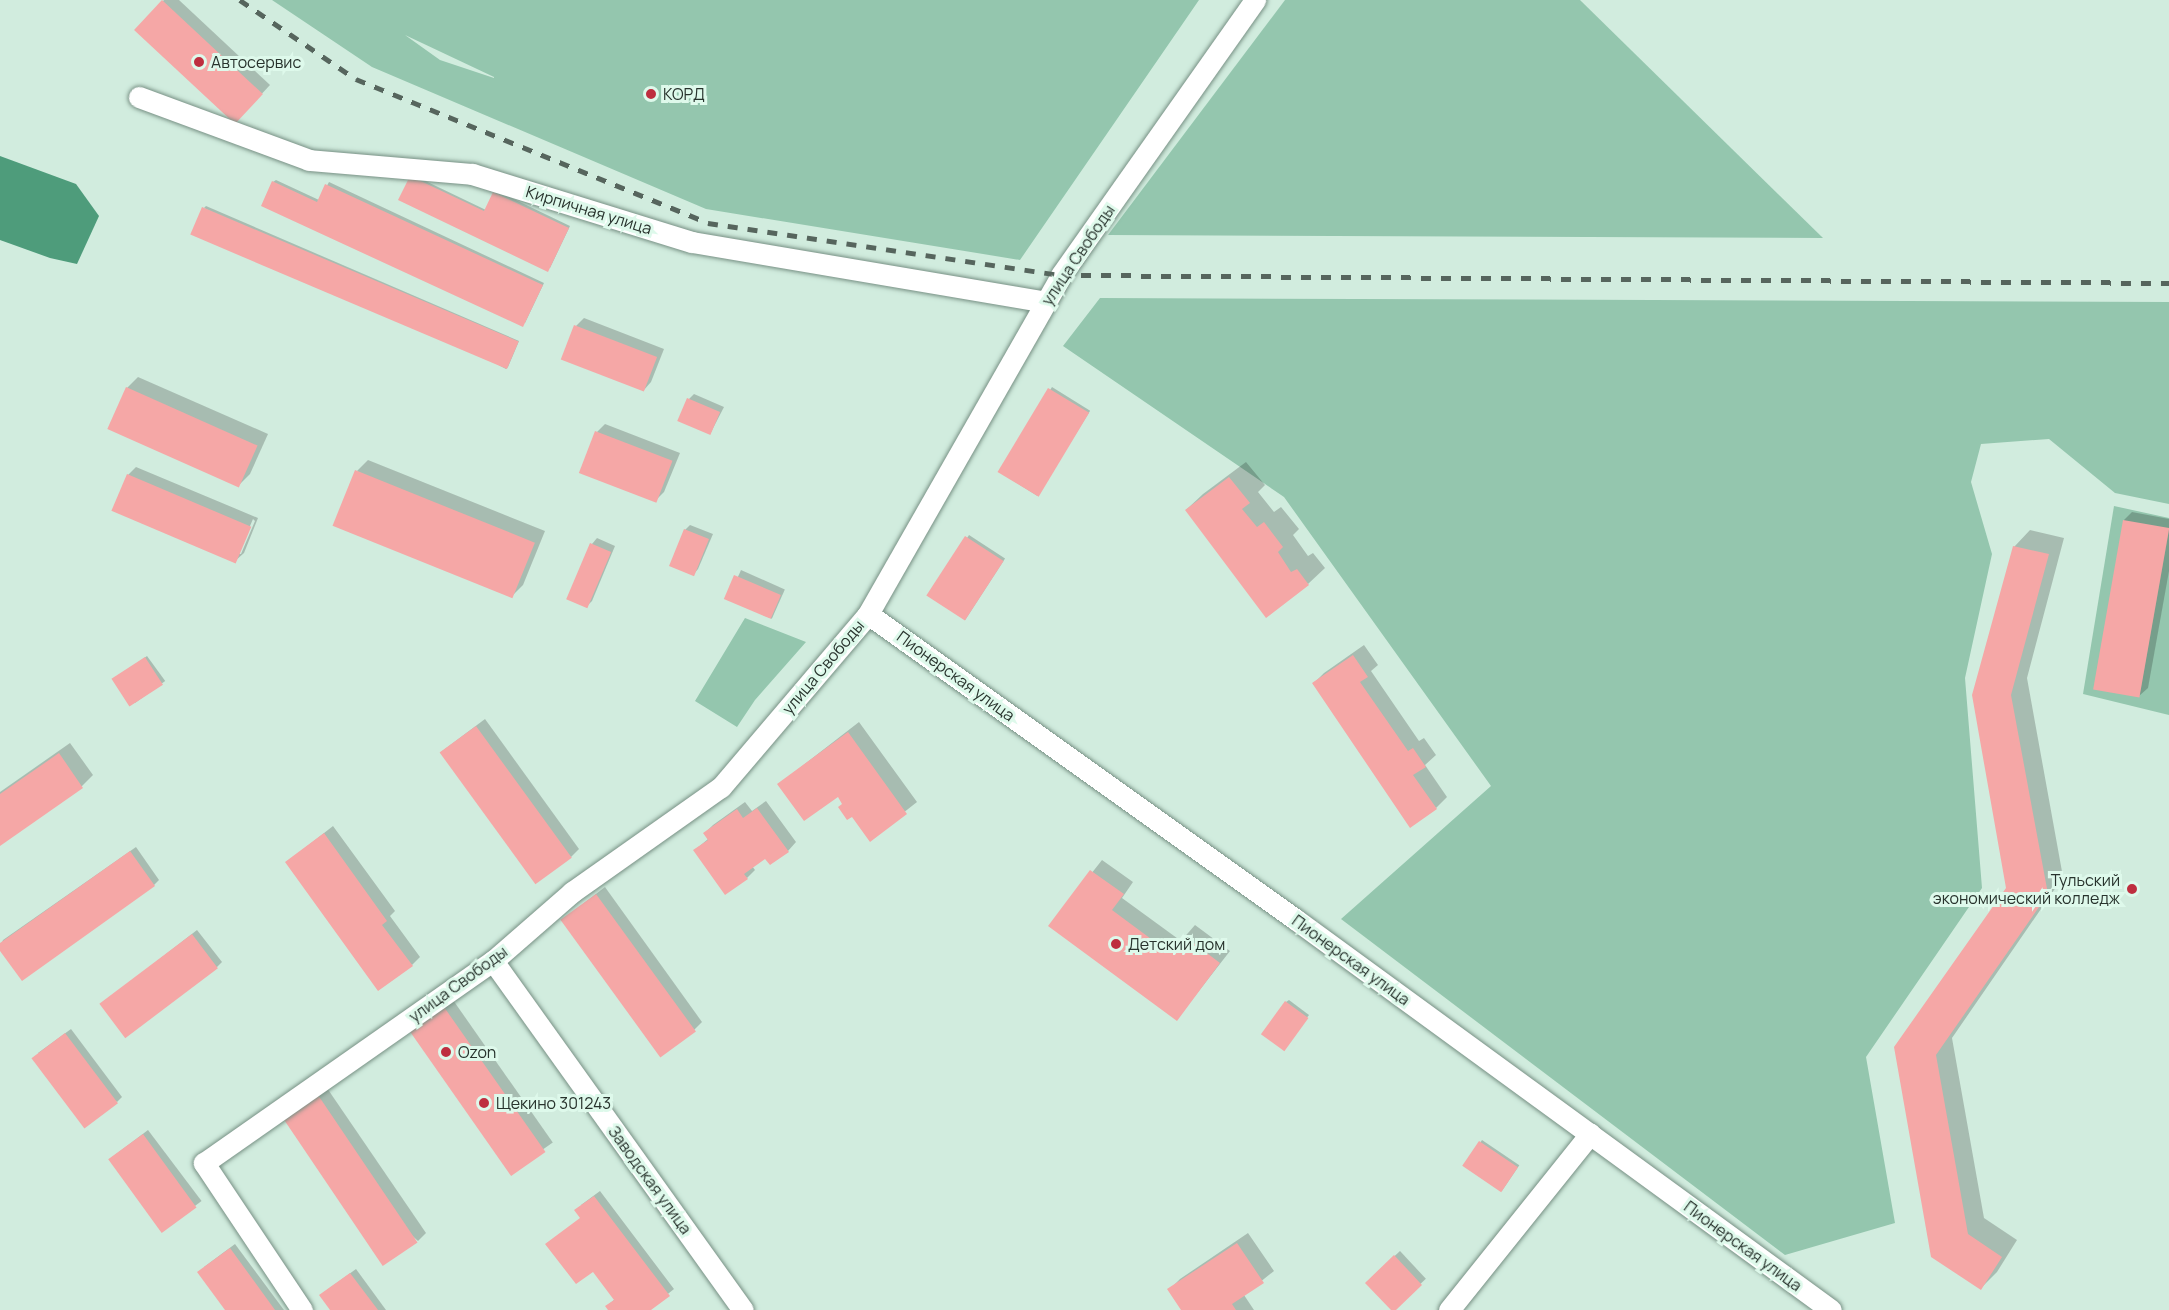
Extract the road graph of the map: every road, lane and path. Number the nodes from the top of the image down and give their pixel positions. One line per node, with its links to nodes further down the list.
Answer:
1 (1256, 0): 3 (street, улица Свободы)
2 (139, 98): 3 (street, Кирпичная улица)
3 (1046, 302): 4 (street, улица Свободы)
4 (868, 614): 5 (street, улица Свободы); 6 (street, Пионерская улица)
5 (493, 961): 7 (street, улица Свободы); 8 (street, Заводская улица)
6 (1590, 1134): 9 (street); 10 (street, Пионерская улица)
7 (302, 1310)
8 (743, 1310)
9 (1449, 1310)
10 (1831, 1310)

